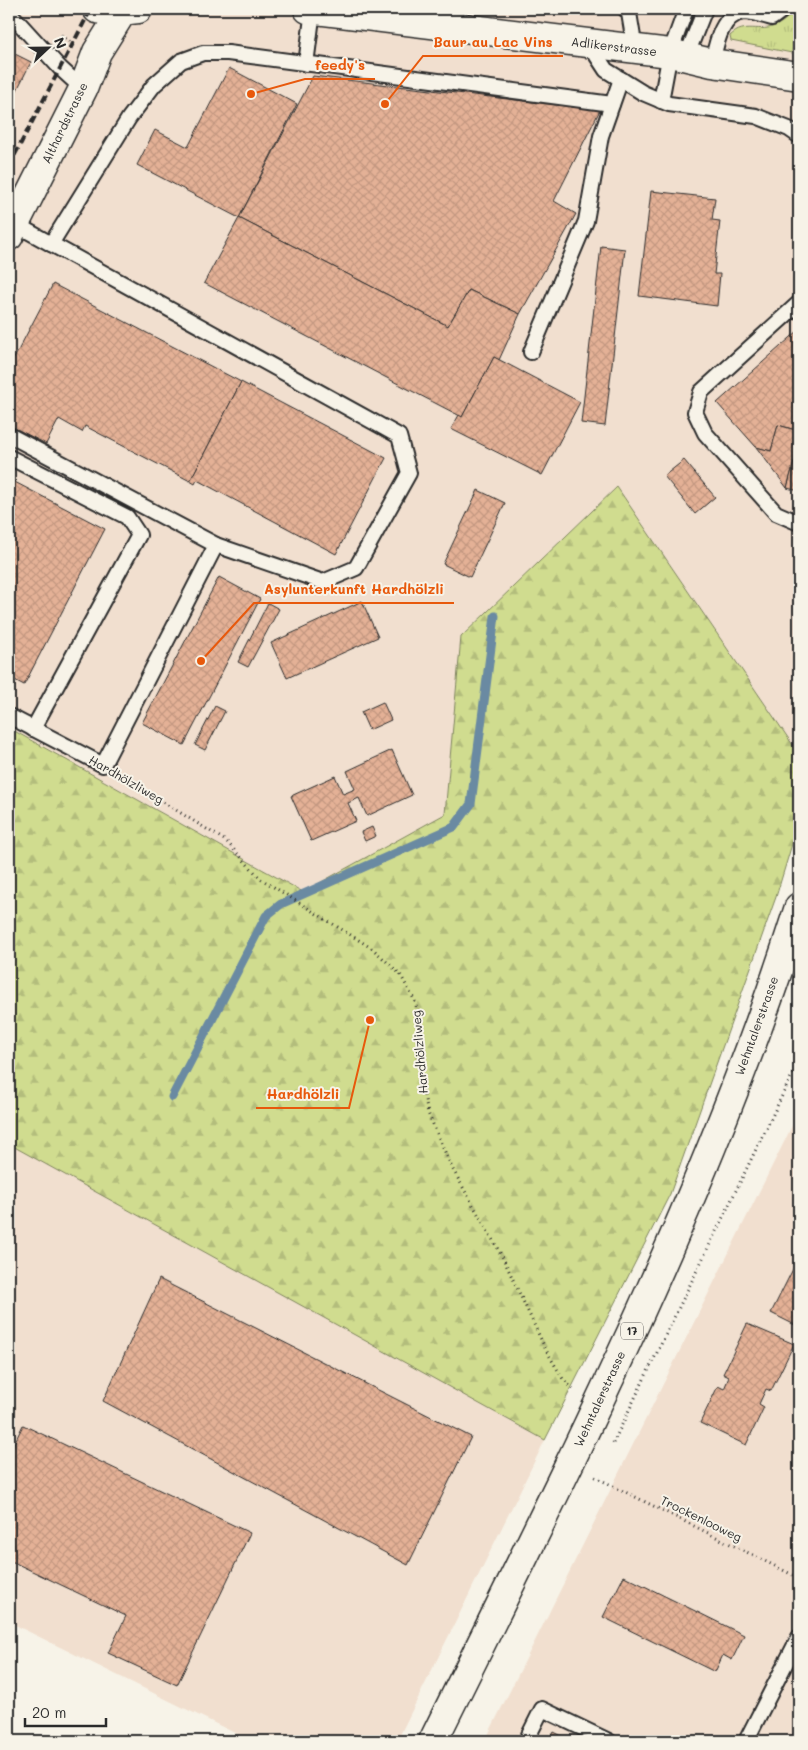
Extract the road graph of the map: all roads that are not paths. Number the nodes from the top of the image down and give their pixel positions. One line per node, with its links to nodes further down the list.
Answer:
1 (310, 9): 9 (main road, Adlikerstrasse); 13 (lane)
2 (624, 9): 11 (lane)
3 (686, 9): 12 (lane)
4 (704, 9): 12 (lane)
5 (784, 9): 8 (lane)
6 (120, 10): 16 (main road, Althardstrasse)
7 (9, 12): 16 (lane)
8 (727, 14): 12 (lane)
9 (404, 15): 10 (main road, Adlikerstrasse)
10 (589, 44): 11 (main road, Adlikerstrasse); 15 (lane)
11 (635, 49): 12 (main road, Adlikerstrasse)
12 (689, 57): 14 (main road, Adlikerstrasse); 17 (lane)
13 (306, 64): 18 (lane); 21 (lane)
14 (799, 76)
15 (620, 79): 17 (lane); 18 (lane)
16 (83, 88): 20 (main road, Althardstrasse)
17 (662, 101): 19 (lane)
18 (612, 104): 23 (lane)
19 (799, 136)
20 (12, 230): 21 (lane)
21 (51, 244): 27 (lane)
22 (799, 303): 26 (lane)
23 (531, 352)
24 (9, 435): 27 (lane)
25 (9, 456): 29 (lane)
26 (799, 523)
27 (216, 545): 29 (lane, Hardhölzliweg)
28 (9, 716): 29 (lane, Hardhölzliweg)
29 (33, 729)
30 (799, 907): 32 (main road, Wehntalerstrasse / 17)
31 (799, 1637): 35 (lane)
32 (433, 1741)
33 (526, 1741): 34 (lane)
34 (609, 1741)
35 (746, 1741)

